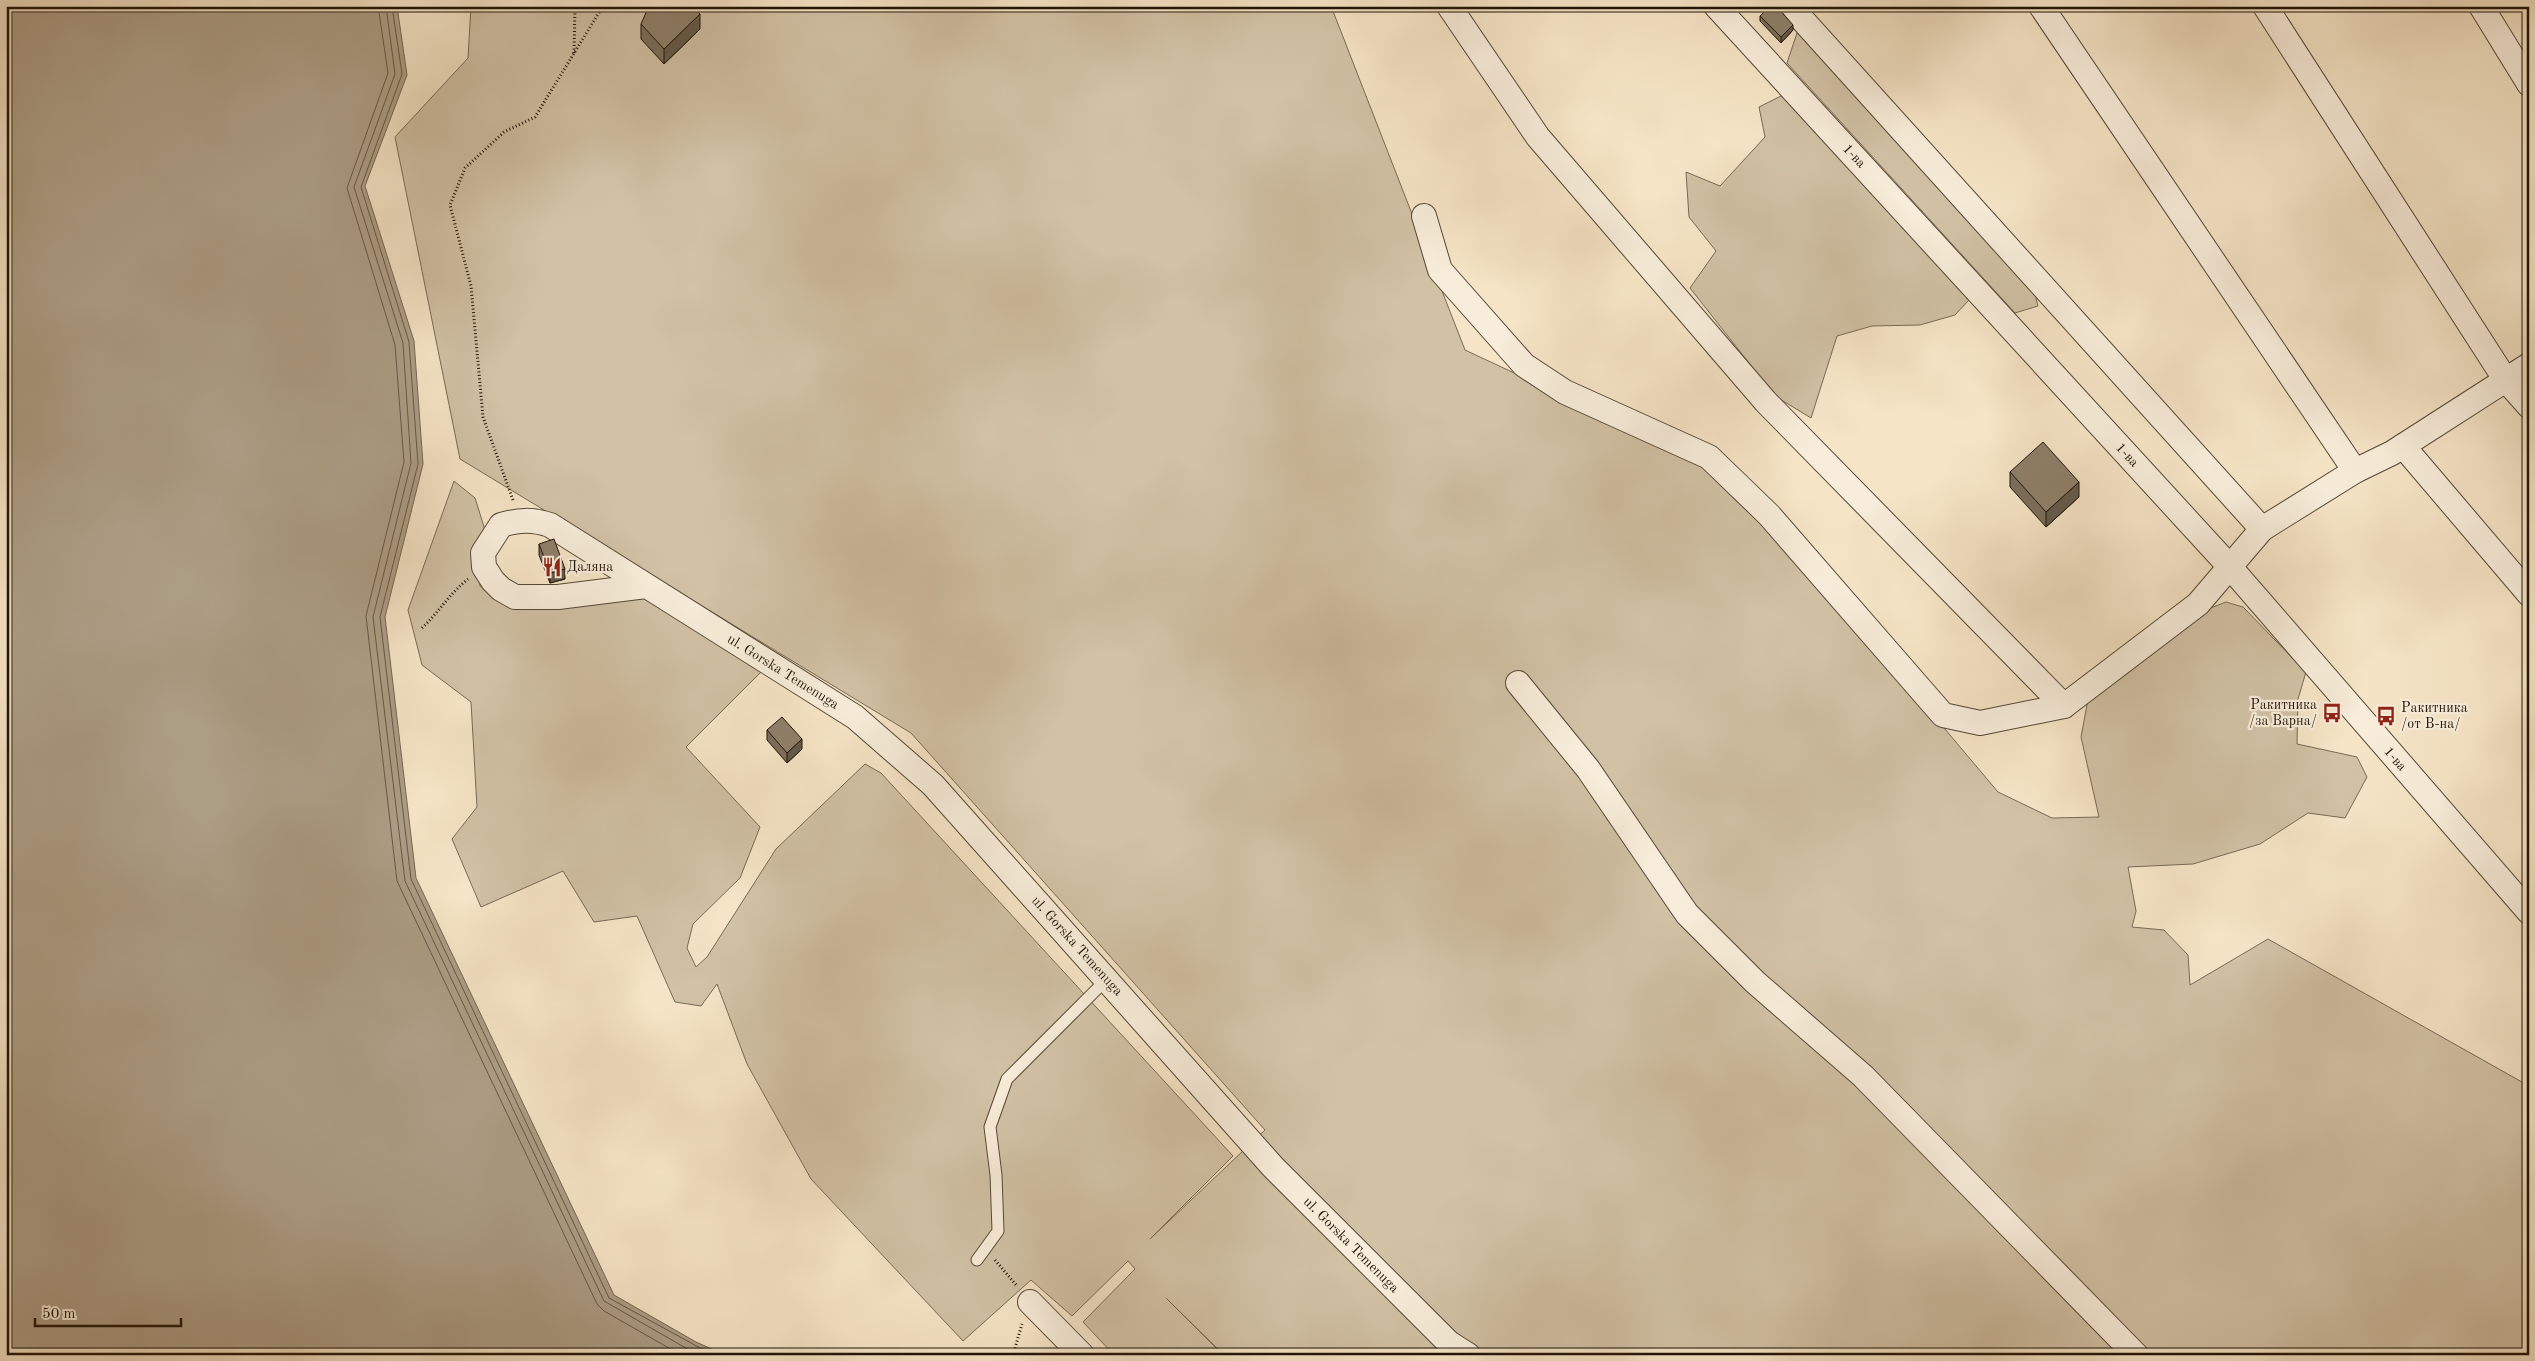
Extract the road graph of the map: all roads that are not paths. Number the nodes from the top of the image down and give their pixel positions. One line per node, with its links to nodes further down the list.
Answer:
1 (1449, 6): 19 (street)
2 (1716, 6): 15 (street, 1-ва)
3 (1790, 6): 14 (street)
4 (2041, 6): 13 (street)
5 (2265, 6): 10 (street)
6 (2480, 6): 7 (street)
7 (2529, 84)
8 (1424, 216): 19 (street)
9 (2529, 365): 10 (street)
10 (2505, 379): 11 (street); 12 (street)
11 (2529, 406)
12 (2403, 446): 13 (street); 17 (street)
13 (2355, 471): 14 (street)
14 (2262, 529): 15 (street)
15 (2230, 568): 19 (street); 20 (street, 1-ва)
16 (646, 586): 16 (street, ul. Gorska Temenuga); 21 (street, ul. Gorska Temenuga)
17 (2529, 594)
18 (1518, 683): 26 (street)
19 (2064, 706)
20 (2529, 912)
21 (1106, 980): 22 (lane); 24 (street, ul. Gorska Temenuga)
22 (977, 1260)
23 (1030, 1302): 25 (street)
24 (1451, 1351)
25 (1082, 1355)
26 (2136, 1355)

